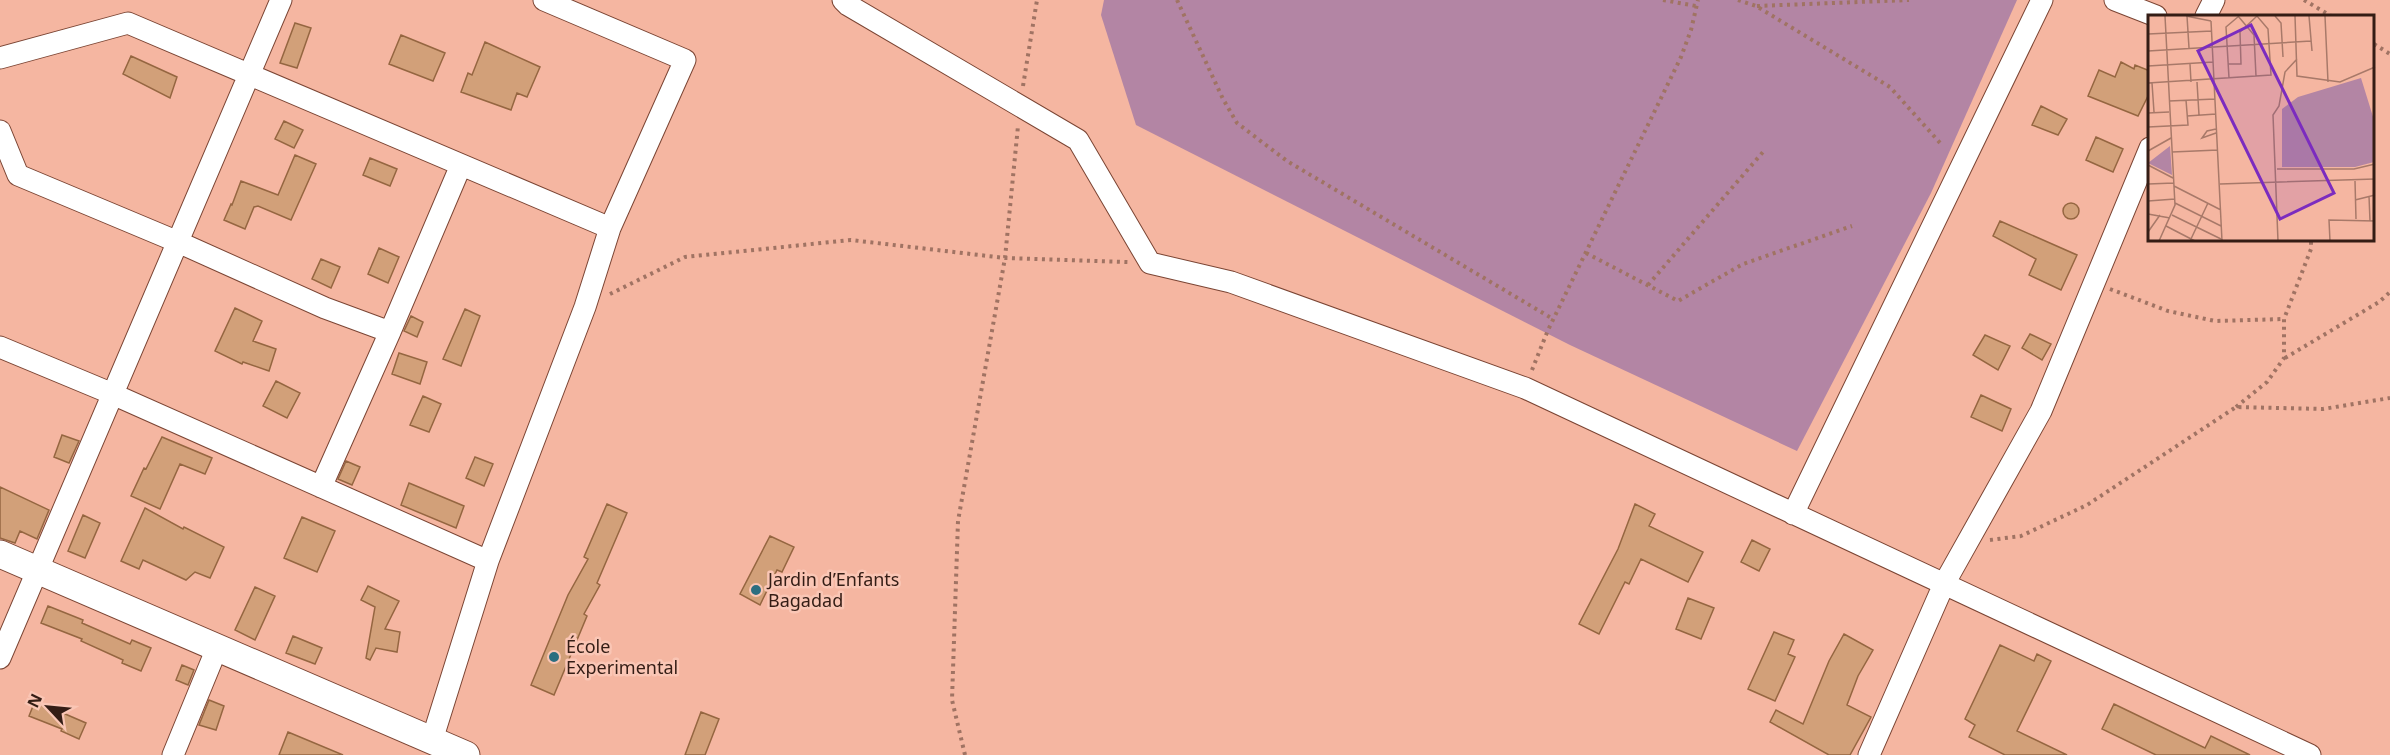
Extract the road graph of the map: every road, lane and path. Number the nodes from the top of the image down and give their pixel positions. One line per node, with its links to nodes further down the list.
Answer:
1 (280, 0): 22 (street)
2 (544, 0): 30 (street)
3 (843, 0): 23 (street)
4 (1037, 0): 23 (path)
5 (1177, 0): 40 (path)
6 (1663, 0): 14 (path)
7 (1698, 0): 14 (path)
8 (1738, 0): 15 (path)
9 (1909, 0): 15 (path)
10 (2042, 0): 50 (street)
11 (2115, 0): 16 (street)
12 (2214, 0): 17 (street)
13 (2304, 0): 18 (path)
14 (1696, 6): 33 (path)
15 (1756, 6): 25 (path)
16 (2153, 15)
17 (2206, 15)
18 (2329, 15)
19 (2375, 45): 20 (path)
20 (2390, 54)
21 (0, 58): 22 (street)
22 (250, 74): 28 (street); 31 (street)
23 (1020, 106): 34 (path); 35 (street)
24 (0, 131): 31 (street)
25 (1941, 144)
26 (1763, 152): 37 (path)
27 (2148, 153): 36 (street)
28 (461, 165): 30 (street); 42 (street)
29 (1852, 226): 37 (path)
30 (610, 228): 39 (street)
31 (177, 242): 42 (street); 46 (street)
32 (2311, 242): 41 (path)
33 (1586, 253): 37 (path); 40 (path)
34 (1005, 258): 35 (path); 39 (path); 61 (path)
35 (1150, 263): 45 (street)
36 (2094, 283): 41 (path); 51 (street)
37 (1648, 285)
38 (2390, 292): 44 (path)
39 (585, 306): 53 (street)
40 (1554, 319): 45 (path)
41 (2284, 319): 44 (path)
42 (390, 332): 49 (street)
43 (0, 347): 46 (street)
44 (2284, 358): 48 (path)
45 (1525, 388): 50 (street)
46 (111, 394): 49 (street); 54 (street)
47 (2390, 398): 48 (path)
48 (2236, 407): 51 (path)
49 (321, 487): 53 (street)
50 (1793, 514): 55 (street)
51 (1967, 543): 55 (street)
52 (0, 554): 54 (street)
53 (488, 561): 58 (street)
54 (36, 570): 56 (street); 57 (street)
55 (1944, 584): 62 (street); 63 (street)
56 (217, 648): 58 (street); 59 (street)
57 (0, 658)
58 (429, 748): 60 (street)
59 (173, 755)
60 (466, 755)
61 (965, 755)
62 (1869, 755)
63 (2310, 755)

